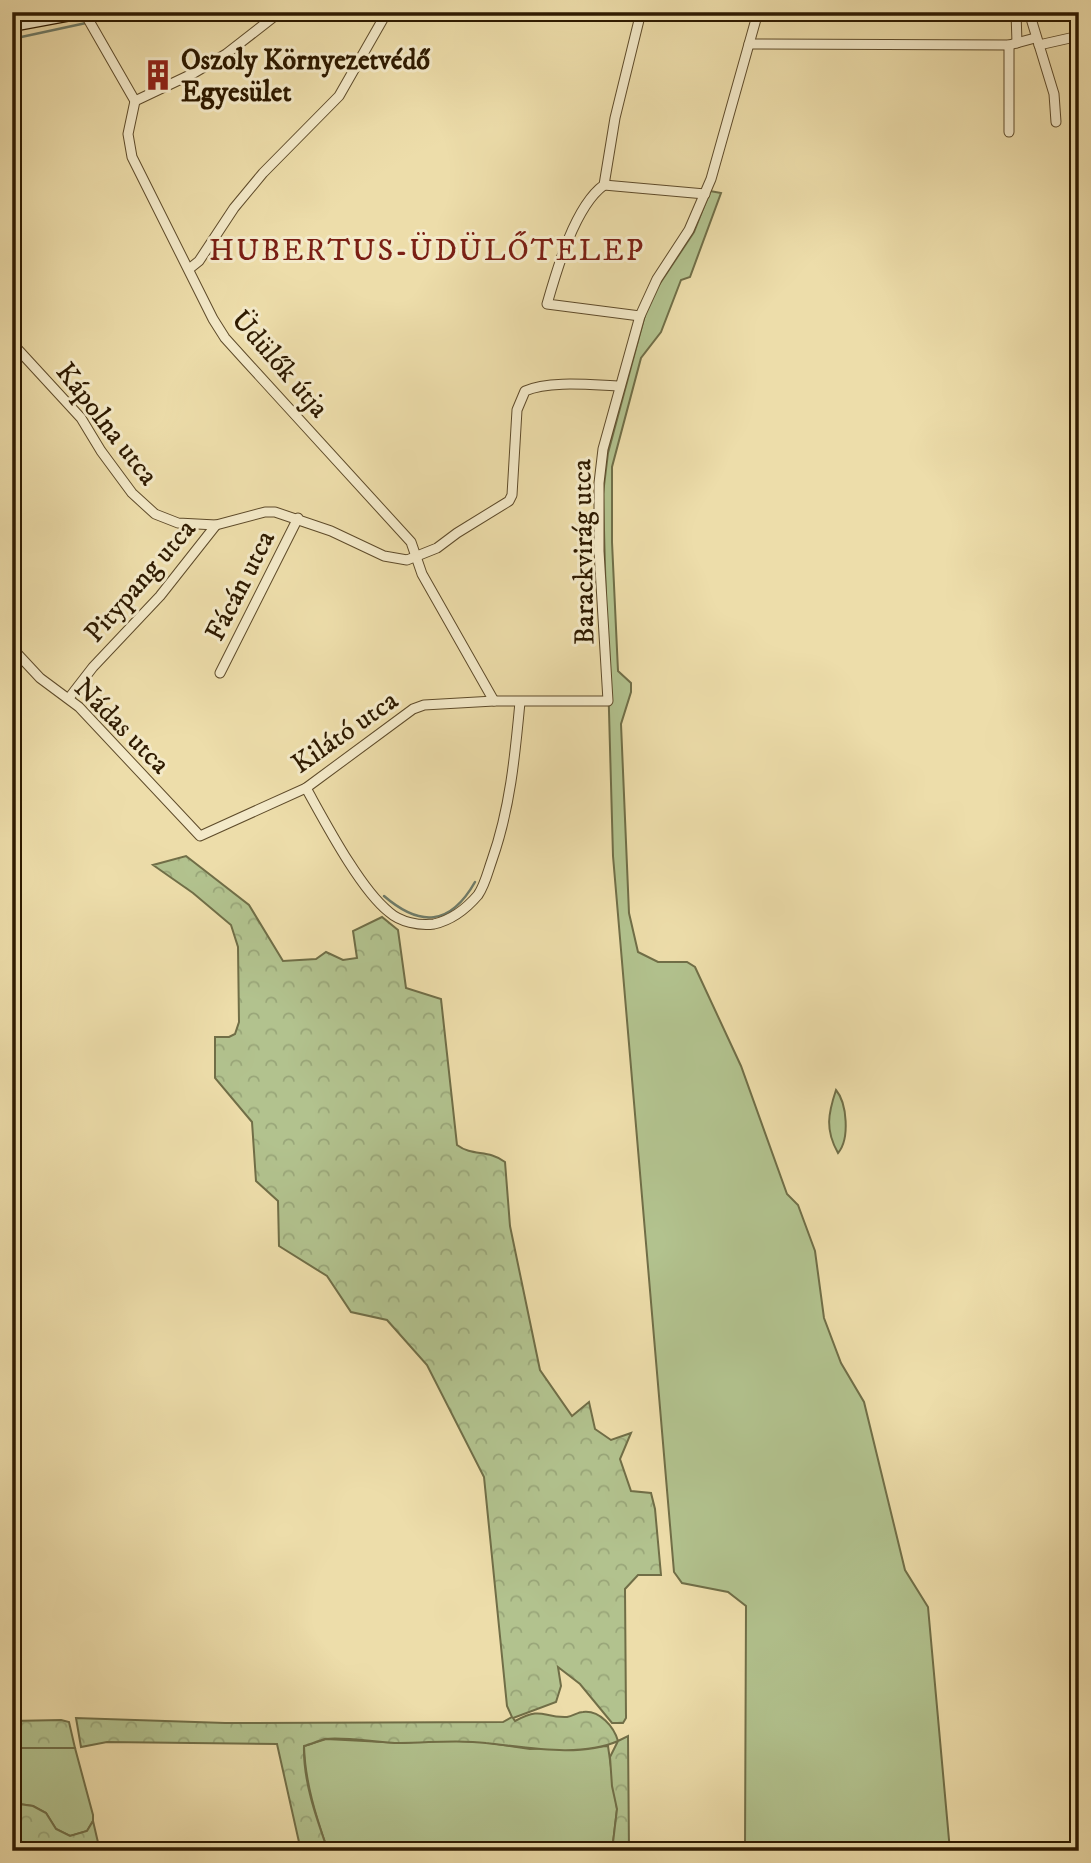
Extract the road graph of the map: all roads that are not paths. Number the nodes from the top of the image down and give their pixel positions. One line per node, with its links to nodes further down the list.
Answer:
1 (280, 12): 13 (street)
2 (387, 12): 18 (street)
3 (641, 12): 16 (street)
4 (758, 12): 11 (street, Barackvirág utca)
5 (1016, 12): 12 (street)
6 (1029, 12): 10 (street)
7 (85, 14): 8 (main road); 13 (street)
8 (12, 25)
9 (1079, 36): 10 (street)
10 (1037, 41): 12 (street); 14 (street)
11 (749, 44): 12 (street); 17 (street, Barackvirág utca)
12 (1013, 44): 15 (street)
13 (135, 100): 18 (street, Üdülők útja)
14 (1056, 122)
15 (1009, 132)
16 (604, 185): 17 (street); 19 (street)
17 (705, 194): 19 (street, Barackvirág utca)
18 (189, 268): 24 (street, Üdülők útja)
19 (640, 316): 21 (street, Barackvirág utca)
20 (12, 343): 23 (street, Kápolna utca)
21 (620, 386): 24 (street); 29 (street, Barackvirág utca)
22 (298, 518): 23 (street, Kápolna utca); 24 (street, Kápolna utca); 26 (street, Fácán utca)
23 (216, 525): 27 (street, Pitypang utca)
24 (415, 558): 28 (street, Üdülők útja)
25 (12, 648): 27 (street, Nádas utca)
26 (220, 673)
27 (69, 698): 32 (street, Nádas utca)
28 (494, 701): 30 (street, Kilátó utca); 31 (street, Kilátó utca)
29 (608, 701): 30 (street, Kilátó utca)
30 (520, 702): 31 (street)
31 (306, 788): 32 (street, Kilátó utca)
32 (200, 836)

